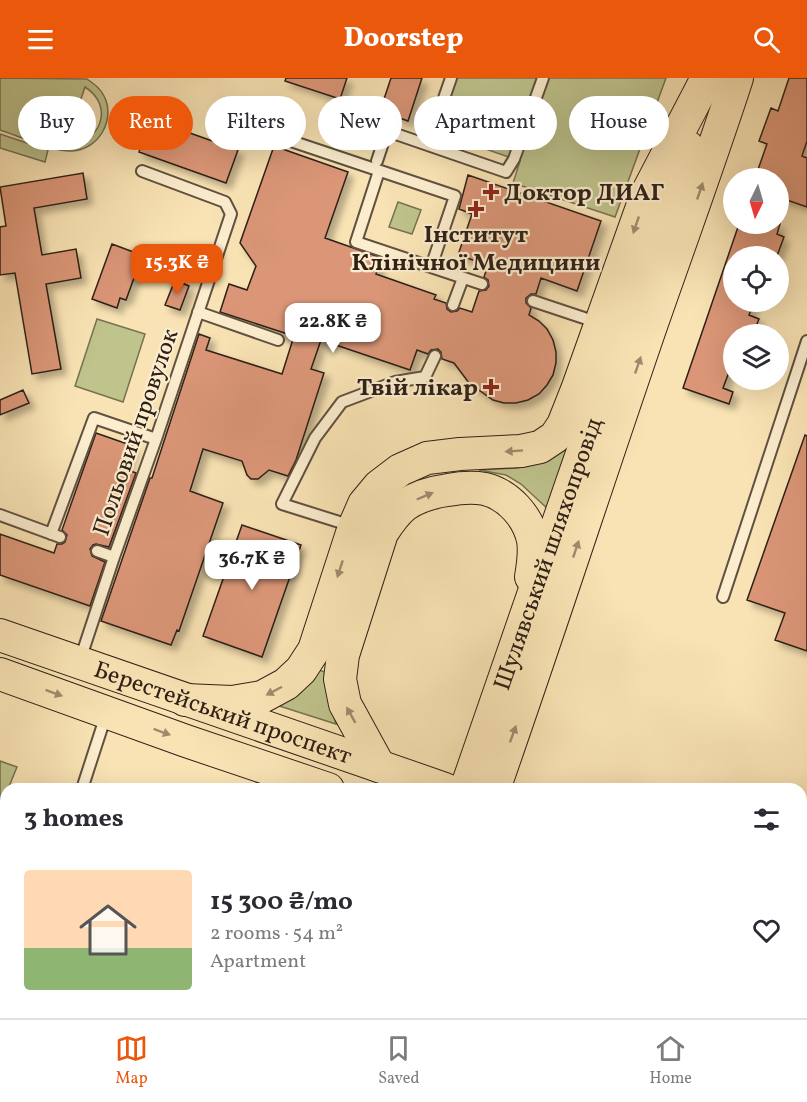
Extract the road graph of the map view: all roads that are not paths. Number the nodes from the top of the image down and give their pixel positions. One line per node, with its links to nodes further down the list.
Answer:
1 (451, 78): 6 (lane)
2 (543, 78): 7 (lane)
3 (707, 78): 20 (main road, one-way to 20)
4 (712, 78): 20 (main road)
5 (737, 78): 20 (main road, one-way to 5)
6 (445, 96)
7 (537, 96)
8 (414, 140): 12 (lane)
9 (306, 145): 12 (lane)
10 (443, 150): 11 (lane)
11 (517, 150)
12 (378, 166): 14 (lane); 14 (lane)
13 (142, 171): 19 (lane, Польовий провулок)
14 (431, 267): 15 (lane)
15 (463, 278): 16 (lane); 18 (lane)
16 (482, 284)
17 (533, 301): 20 (lane)
18 (453, 305)
19 (198, 312): 21 (lane); 24 (lane, Польовий провулок)
20 (627, 322): 26 (main road, one-way to 26); 30 (main road, Шулявський шляхопровід); 42 (main road, Шулявський шляхопровід, one-way to 20)
21 (278, 340)
22 (807, 341): 29 (lane)
23 (435, 356): 26 (lane)
24 (156, 439): 25 (lane); 28 (lane, Польовий провулок)
25 (0, 515)
26 (368, 530): 30 (main road, one-way to 30); 34 (main road, one-way to 34); 36 (main road, one-way to 26)
27 (97, 551): 28 (lane)
28 (114, 557): 32 (lane, Польовий провулок)
29 (723, 597)
30 (525, 619): 41 (main road, Шулявський шляхопровід)
31 (0, 635): 32 (main road, Берестейський проспект)
32 (79, 663): 34 (main road, Берестейський проспект)
33 (0, 674): 35 (main road, Берестейський проспект, one-way to 35)
34 (185, 700): 36 (main road, Берестейський проспект)
35 (107, 712): 37 (main road, Берестейський проспект, one-way to 37); 38 (lane)
36 (379, 766): 40 (main road, Берестейський проспект)
37 (261, 776): 39 (main road, Берестейський проспект)
38 (84, 783)
39 (297, 783)
40 (428, 783)
41 (468, 783)
42 (496, 783)

